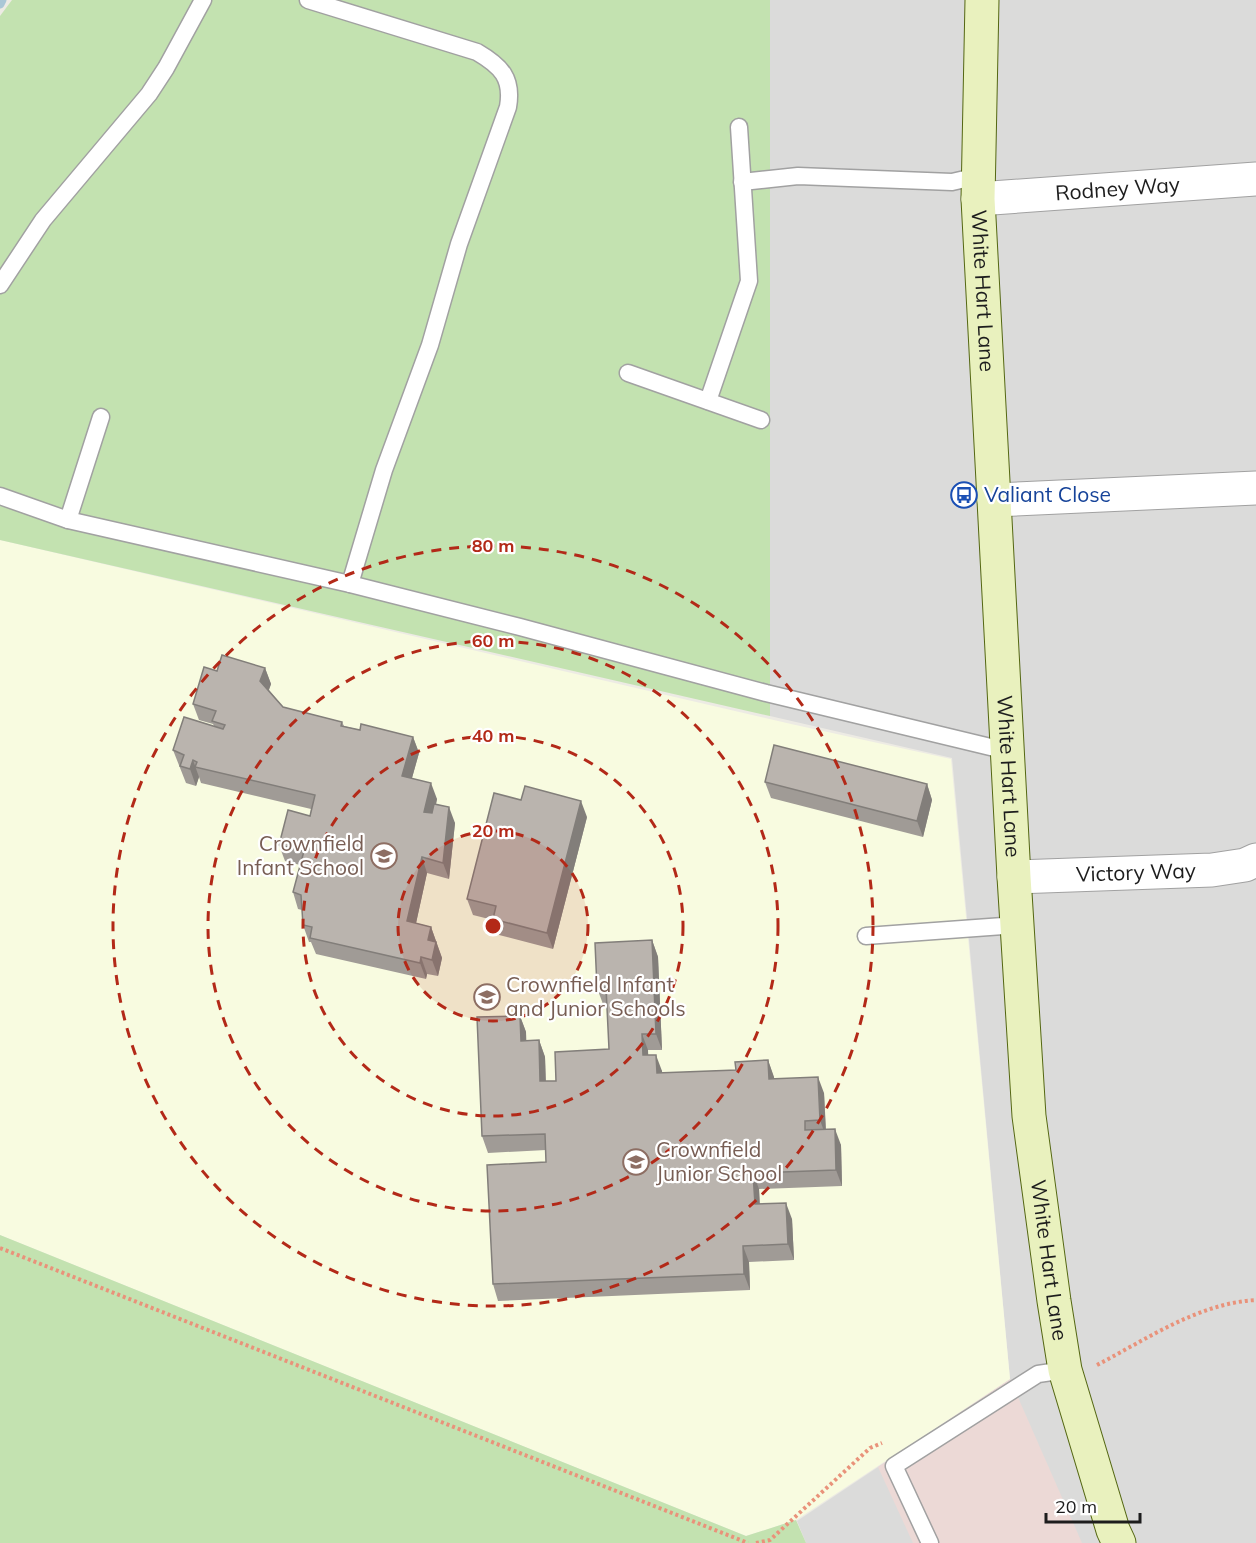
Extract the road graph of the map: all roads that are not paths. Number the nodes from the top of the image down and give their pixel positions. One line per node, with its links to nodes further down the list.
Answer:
1 (203, 0): 8 (lane)
2 (308, 0): 17 (lane)
3 (982, 0): 7 (street, White Hart Lane)
4 (739, 127): 6 (lane)
5 (1256, 179): 7 (street, Rodney Way)
6 (742, 182): 7 (lane); 10 (lane)
7 (978, 188): 15 (street, White Hart Lane)
8 (0, 285)
9 (628, 373): 10 (lane)
10 (708, 401): 12 (lane)
11 (100, 417): 16 (lane)
12 (761, 420)
13 (1256, 488): 15 (street)
14 (0, 496): 16 (lane)
15 (994, 500): 18 (street, White Hart Lane)
16 (68, 520): 17 (lane)
17 (350, 584): 18 (lane)
18 (1007, 751): 20 (street, White Hart Lane)
19 (1256, 860): 20 (street, Victory Way)
20 (1014, 877): 21 (street, White Hart Lane)
21 (1017, 925): 22 (lane); 23 (street, White Hart Lane)
22 (866, 936)
23 (1065, 1370): 24 (lane); 25 (street, White Hart Lane)
24 (930, 1543)
25 (1119, 1543)

